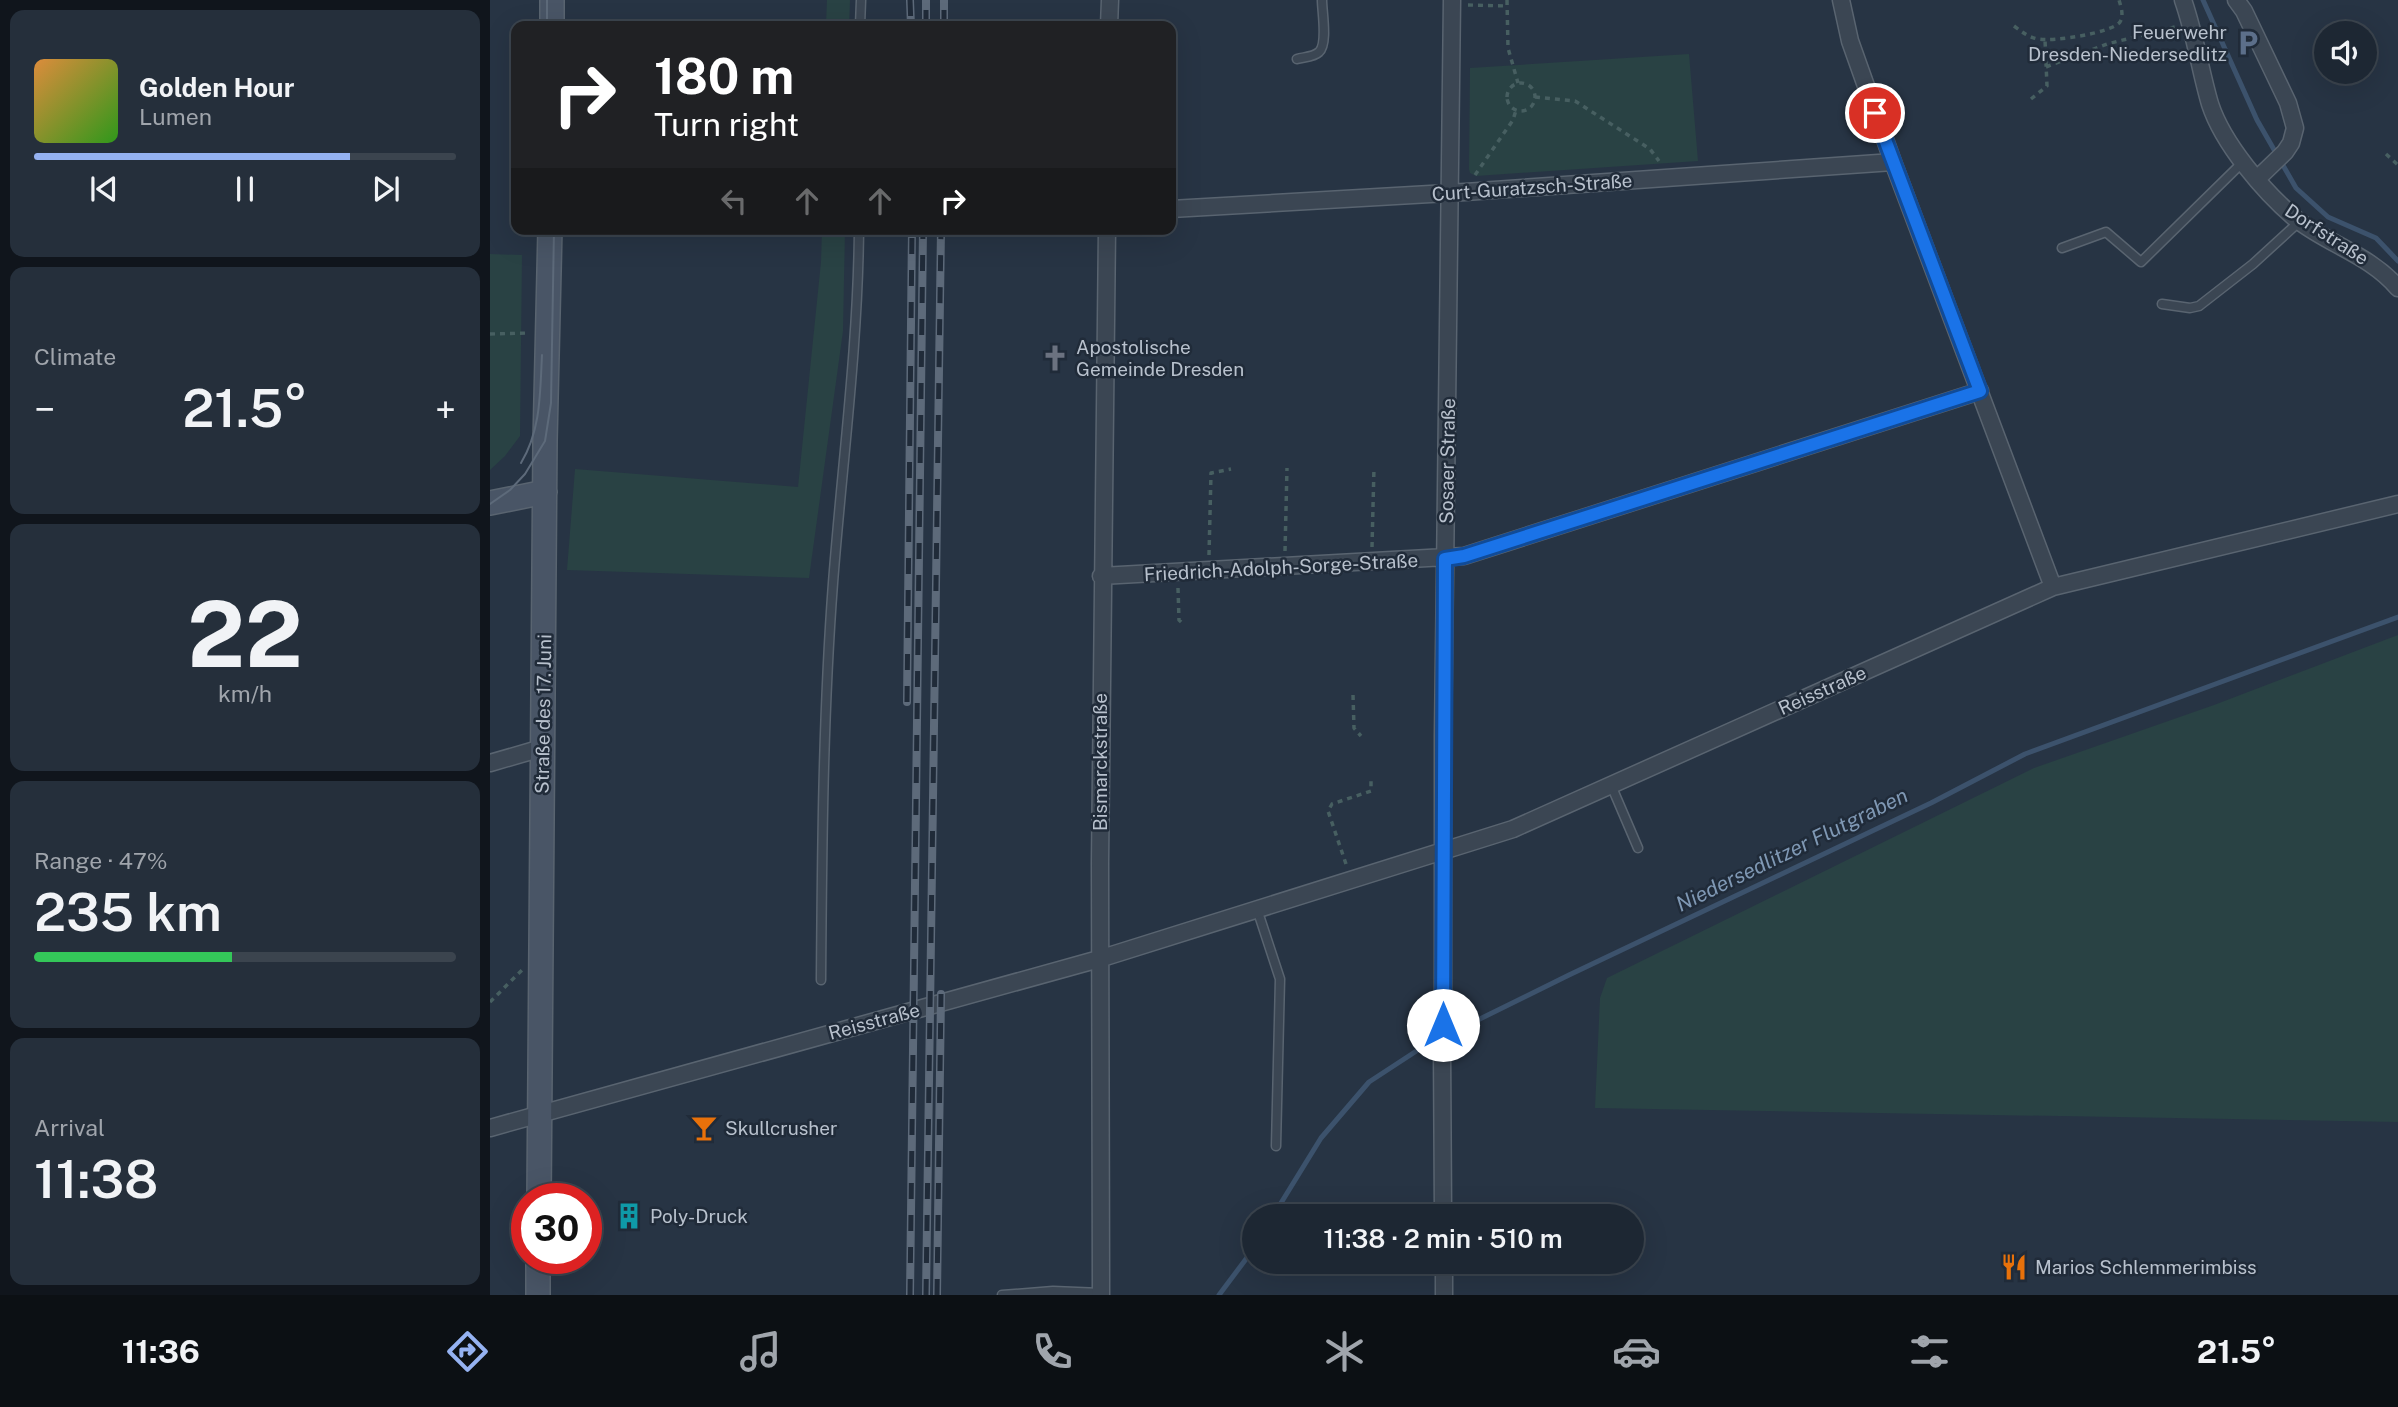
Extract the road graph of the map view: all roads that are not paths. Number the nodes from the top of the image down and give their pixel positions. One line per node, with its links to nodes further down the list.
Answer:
1 (552, 0): 9 (street)
2 (861, 0): 10 (lane)
3 (1110, 0): 11 (street)
4 (1322, 0): 12 (lane)
5 (1841, 0): 14 (street)
6 (2183, 0): 13 (street, Dorfstraße)
7 (2236, 0): 15 (street)
8 (1452, 2): 16 (street, Sosaer Straße)
9 (552, 21)
10 (860, 21)
11 (1110, 21)
12 (1297, 59)
13 (2244, 161): 15 (street, Dorfstraße); 22 (lane)
14 (1893, 162): 16 (street, Curt-Guratzsch-Straße); 25 (street)
15 (2257, 179): 18 (street, Dorfstraße)
16 (1457, 193): 17 (street, Curt-Guratzsch-Straße); 29 (street, Sosaer Straße)
17 (1176, 209)
18 (2300, 221): 23 (street, Dorfstraße); 24 (lane)
19 (550, 235): 26 (street, Straße des 17. Juni)
20 (859, 235): 39 (lane)
21 (1107, 235): 30 (street, Bismarckstraße)
22 (2062, 248)
23 (2398, 288)
24 (2162, 304)
25 (1980, 391): 29 (street, Friedrich-Adolph-Sorge-Straße); 31 (street)
26 (545, 492): 27 (street); 32 (street, Straße des 17. Juni)
27 (490, 503)
28 (2398, 504): 31 (street, Reisstraße)
29 (1445, 559): 30 (street, Friedrich-Adolph-Sorge-Straße); 36 (street, Sosaer Straße)
30 (1101, 576): 38 (street, Bismarckstraße)
31 (2053, 587): 34 (street, Reisstraße)
32 (542, 748): 33 (street); 42 (street, Straße des 17. Juni)
33 (490, 763)
34 (1611, 785): 35 (lane); 36 (street, Reisstraße)
35 (1637, 848)
36 (1443, 852): 37 (street, Reisstraße); 40 (street, Sosaer Straße)
37 (1257, 909): 38 (street, Reisstraße); 44 (lane)
38 (1099, 959): 42 (street, Reisstraße); 49 (street, Bismarckstraße)
39 (821, 980)
40 (1443, 1025): 41 (lane, Sosaer Straße)
41 (1442, 1048): 46 (street, Sosaer Straße)
42 (540, 1112): 43 (street, Reisstraße); 45 (street, Straße des 17. Juni)
43 (490, 1128)
44 (1276, 1146)
45 (539, 1183)
46 (1443, 1204)
47 (538, 1274): 50 (street)
48 (1444, 1274): 52 (street)
49 (1101, 1294): 51 (lane)
50 (538, 1295)
51 (1002, 1295)
52 (1444, 1295)

